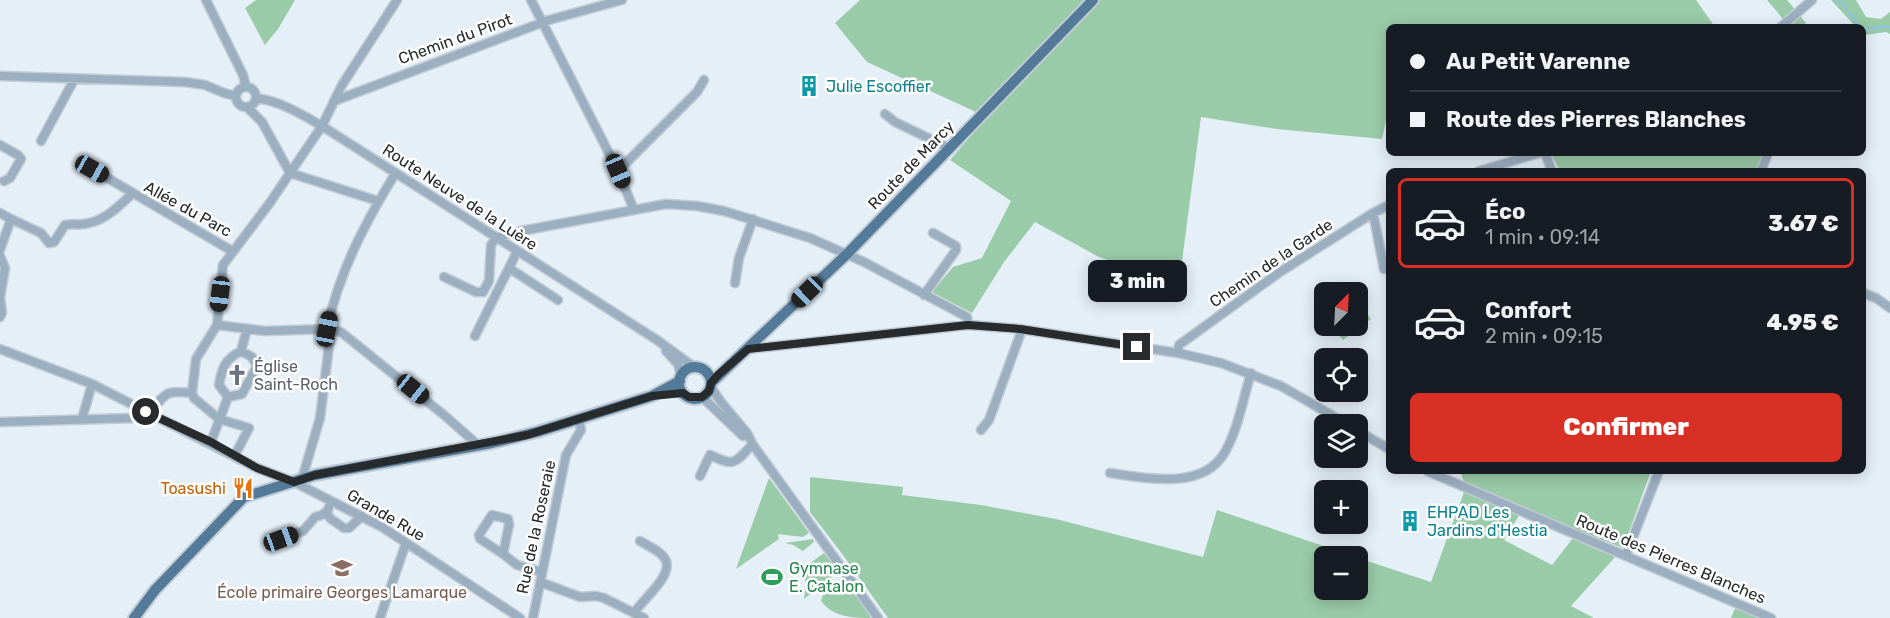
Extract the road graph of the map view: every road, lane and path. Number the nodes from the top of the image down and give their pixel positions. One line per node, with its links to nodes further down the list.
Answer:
1 (206, 0): 12 (street)
2 (397, 0): 15 (street)
3 (531, 0): 7 (street)
4 (622, 0): 7 (street, Chemin du Pirot)
5 (1093, 0): 21 (main road, Route de Marcy)
6 (1812, 0): 8 (street)
7 (542, 23): 15 (street, Chemin du Pirot); 25 (street)
8 (1784, 24)
9 (0, 76): 10 (street)
10 (74, 80): 13 (street); 19 (street)
11 (704, 80): 25 (street)
12 (246, 87): 13 (street); 14 (street)
13 (236, 96): 16 (street)
14 (256, 98): 16 (street); 18 (street, Route Neuve de la Luère)
15 (334, 101): 18 (street)
16 (247, 107): 26 (street)
17 (885, 114): 21 (street)
18 (322, 126): 26 (street); 27 (street, Route Neuve de la Luère)
19 (41, 141)
20 (0, 145): 28 (street)
21 (949, 148): 42 (main road, Route de Marcy)
22 (1529, 156): 23 (street)
23 (1489, 168)
24 (92, 169): 29 (street)
25 (618, 171): 32 (street)
26 (290, 172): 30 (street); 40 (street)
27 (395, 174): 30 (street); 38 (street, Route Neuve de la Luère)
28 (1, 184)
29 (134, 193): 35 (street, Allée du Parc); 40 (street, Allée du Parc)
30 (378, 201): 56 (street)
31 (1386, 206): 34 (street, Chemin de la Garde)
32 (634, 210): 36 (street); 38 (street)
33 (0, 213): 35 (street)
34 (1373, 213): 45 (street); 63 (street, Chemin de la Garde)
35 (11, 219): 39 (street)
36 (753, 219): 42 (street); 47 (street)
37 (933, 233): 49 (street)
38 (496, 238): 41 (street, Route Neuve de la Luère); 46 (street)
39 (0, 250)
40 (232, 251): 53 (street)
41 (517, 252): 44 (street); 58 (street, Route Neuve de la Luère)
42 (847, 254): 49 (street); 61 (main road, Route de Marcy)
43 (0, 256): 52 (street)
44 (509, 268): 50 (street); 59 (street)
45 (1384, 269)
46 (444, 277)
47 (735, 283)
48 (1866, 294): 51 (street)
49 (924, 295): 54 (street)
50 (558, 300)
51 (1890, 308)
52 (0, 317)
53 (217, 325): 55 (street); 69 (street)
54 (968, 325): 57 (street); 61 (street)
55 (247, 329): 56 (street); 62 (street)
56 (329, 329): 84 (street); 91 (street)
57 (1020, 329): 63 (street); 80 (street)
58 (643, 332): 64 (street, Route Neuve de la Luère); 66 (street, Route Neuve de la Luère)
59 (475, 336)
60 (0, 349): 67 (street, Grande Rue)
61 (748, 349): 64 (main road, Route de Marcy); 68 (main road, Route de Marcy)
62 (241, 351): 72 (street); 72 (street)
63 (1178, 354): 65 (street)
64 (698, 368): 66 (main road); 68 (main road)
65 (1251, 373): 75 (street); 87 (street)
66 (680, 379): 70 (main road); 71 (main road)
67 (92, 384): 74 (street, Grande Rue); 76 (street)
68 (711, 385): 73 (main road); 83 (street)
69 (192, 393): 74 (street); 77 (street)
70 (683, 393): 71 (main road); 73 (main road)
71 (652, 396): 78 (main road)
72 (228, 397): 77 (street)
73 (702, 397): 83 (street)
74 (148, 413): 76 (street); 82 (street, Grande Rue)
75 (1330, 414)
76 (82, 419): 79 (street)
77 (219, 419): 82 (street); 86 (street)
78 (579, 419): 84 (main road); 100 (street, Rue de la Roseraie)
79 (0, 422)
80 (981, 430)
81 (1368, 437): 85 (street)
82 (211, 442): 86 (street, Grande Rue)
83 (749, 444): 90 (street); 108 (street)
84 (478, 445): 91 (main road)
85 (1386, 448)
86 (235, 455): 91 (street, Grande Rue)
87 (1110, 473)
88 (1433, 474): 99 (street, Route des Pierres Blanches)
89 (1658, 474): 99 (street)
90 (700, 476)
91 (301, 483): 92 (street, Grande Rue); 104 (main road)
92 (330, 500): 93 (street); 94 (street, Grande Rue)
93 (328, 510): 94 (street); 96 (street)
94 (362, 516): 97 (street, Grande Rue)
95 (640, 541): 102 (street)
96 (269, 543)
97 (406, 543): 105 (street); 106 (street, Grande Rue)
98 (503, 554): 98 (street); 100 (street)
99 (1626, 555): 109 (street, Route des Pierres Blanches)
100 (542, 572): 101 (street, Rue de la Roseraie)
101 (540, 582): 102 (street); 103 (street, Rue de la Roseraie)
102 (634, 613): 107 (street)
103 (534, 614): 106 (street, Rue de la Roseraie)
104 (135, 618)
105 (380, 618)
106 (519, 618)
107 (644, 618)
108 (878, 618)
109 (1771, 618)

